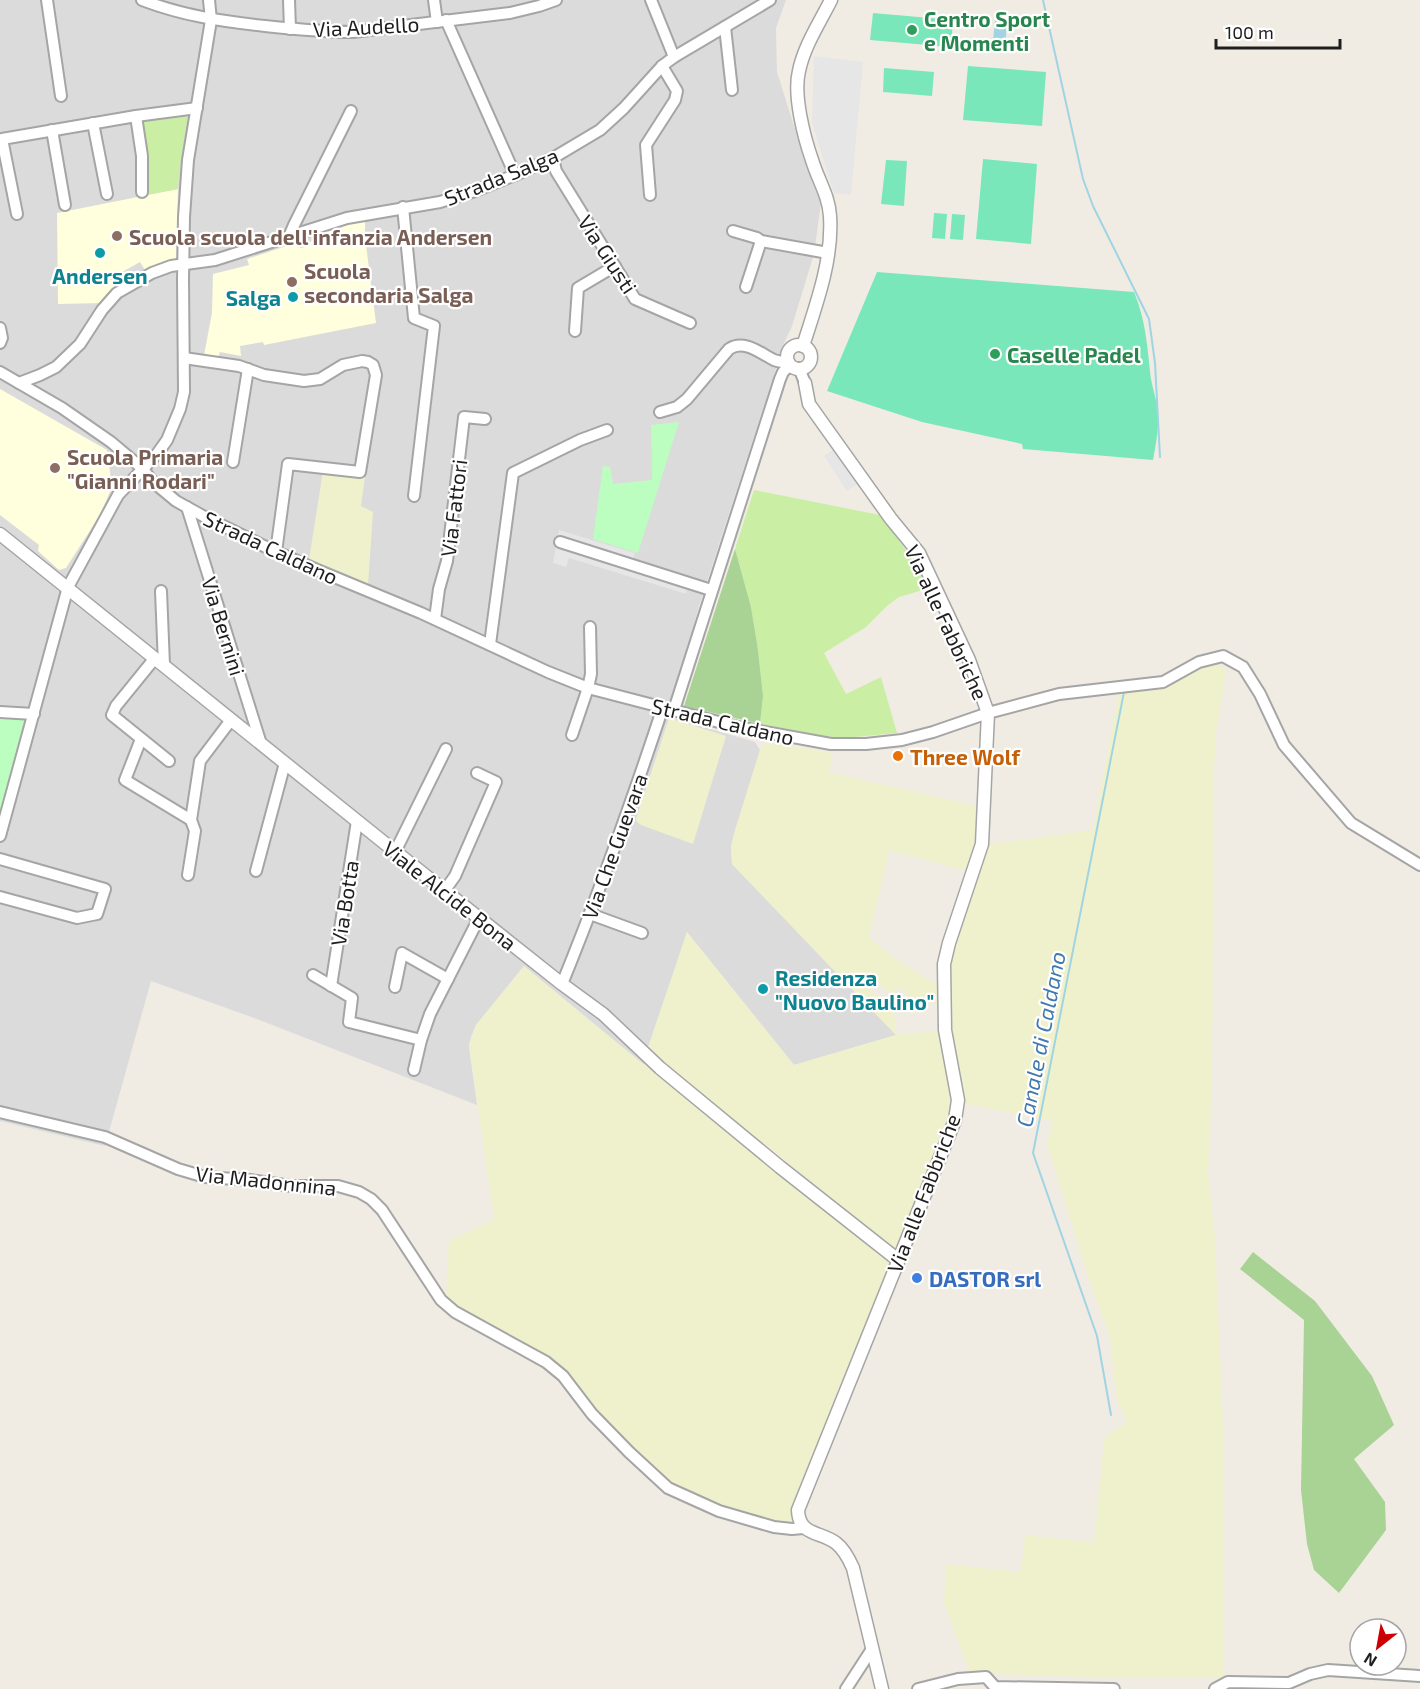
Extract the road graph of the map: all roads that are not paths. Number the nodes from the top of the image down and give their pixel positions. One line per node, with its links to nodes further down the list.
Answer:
1 (47, 0): 18 (street)
2 (142, 0): 10 (street, Via Audello)
3 (209, 0): 11 (street)
4 (289, 0): 14 (street)
5 (434, 0): 12 (street)
6 (556, 0): 12 (street, Via Audello)
7 (651, 0): 15 (street)
8 (770, 0): 13 (street, Strada Salga)
9 (831, 0): 36 (street)
10 (163, 4): 11 (street, Via Audello)
11 (211, 20): 14 (street, Via Audello); 19 (street)
12 (441, 21): 14 (street, Via Audello); 26 (street)
13 (725, 27): 15 (street, Strada Salga); 17 (street)
14 (290, 29)
15 (674, 57): 16 (street, Strada Salga)
16 (662, 66): 25 (street, Strada Salga); 29 (street)
17 (732, 90)
18 (61, 96)
19 (197, 108): 21 (street); 37 (street)
20 (351, 111): 34 (street)
21 (136, 116): 22 (street); 27 (street)
22 (93, 123): 23 (street); 28 (street)
23 (52, 130): 24 (street); 30 (street)
24 (1, 139): 32 (street)
25 (553, 158): 26 (street, Strada Salga); 38 (street, Via Giusti)
26 (515, 175): 31 (street, Strada Salga)
27 (142, 192)
28 (107, 194)
29 (650, 195)
30 (65, 205)
31 (403, 207): 34 (street, Strada Salga); 56 (street)
32 (17, 214)
33 (733, 231): 35 (street)
34 (290, 237): 37 (street, Strada Salga)
35 (761, 241): 36 (street); 39 (street)
36 (828, 253): 44 (street)
37 (183, 265): 45 (street); 49 (street, Strada Salga)
38 (615, 266): 40 (street, Via Giusti); 42 (street)
39 (746, 287)
40 (690, 323)
41 (0, 328): 43 (street)
42 (575, 331)
43 (0, 343)
44 (803, 346): 46 (street); 46 (street)
45 (184, 358): 47 (street); 55 (street)
46 (793, 365): 50 (street); 51 (street); 62 (street, Via Che Guevara)
47 (248, 369): 54 (street); 60 (street)
48 (0, 372): 49 (street, Strada Caldano)
49 (19, 383): 55 (street, Strada Caldano)
50 (804, 383): 71 (street, Via alle Fabbriche)
51 (660, 412)
52 (484, 419): 64 (street, Via Fattori)
53 (607, 430): 66 (street)
54 (233, 462)
55 (143, 469): 57 (street, Strada Caldano); 61 (street)
56 (414, 496)
57 (187, 507): 60 (street, Strada Caldano); 76 (street, Via Bernini)
58 (0, 534): 61 (street, Viale Alcide Bona)
59 (560, 543): 62 (street)
60 (276, 552): 64 (street, Strada Caldano)
61 (68, 587): 67 (street, Viale Alcide Bona); 72 (street)
62 (711, 590): 69 (street, Via Che Guevara)
63 (161, 591): 67 (street)
64 (435, 619): 66 (street, Strada Caldano)
65 (590, 627): 68 (street)
66 (490, 644): 68 (street, Strada Caldano)
67 (159, 662): 73 (street, Viale Alcide Bona); 75 (street)
68 (588, 688): 69 (street, Strada Caldano); 74 (street)
69 (668, 708): 71 (street, Strada Caldano); 91 (street, Via Che Guevara)
70 (0, 712): 72 (street)
71 (988, 713): 86 (street, Strada Caldano); 102 (street, Via alle Fabbriche)
72 (34, 714): 83 (street)
73 (231, 720): 76 (street, Viale Alcide Bona); 81 (street)
74 (572, 735)
75 (141, 739): 78 (street); 81 (street)
76 (261, 744): 79 (street, Viale Alcide Bona)
77 (446, 750): 84 (street)
78 (169, 761)
79 (285, 763): 82 (street, Viale Alcide Bona); 87 (street)
80 (477, 773): 89 (street)
81 (191, 820): 88 (street)
82 (357, 821): 84 (street, Viale Alcide Bona); 97 (street, Via Botta)
83 (0, 836)
84 (395, 852): 89 (street, Viale Alcide Bona)
85 (0, 859): 90 (street)
86 (1420, 865)
87 (256, 871)
88 (188, 875)
89 (445, 890): 92 (street, Viale Alcide Bona)
90 (0, 897)
91 (591, 914): 93 (street); 96 (street, Via Che Guevara)
92 (479, 918): 95 (street); 96 (street, Viale Alcide Bona)
93 (642, 933)
94 (313, 975): 97 (street)
95 (448, 979): 98 (street); 99 (street)
96 (562, 984): 102 (street, Viale Alcide Bona)
97 (331, 986): 99 (street)
98 (395, 987)
99 (421, 1040): 100 (street)
100 (414, 1071)
101 (0, 1112): 103 (street, Via Madonnina)
102 (898, 1260): 103 (street, Via alle Fabbriche)
103 (803, 1527): 104 (street)
104 (872, 1649): 107 (street); 108 (street)
105 (1420, 1676): 106 (street)
106 (1291, 1686): 111 (street)
107 (846, 1689)
108 (882, 1689)
109 (918, 1689): 110 (street)
110 (1114, 1689)
111 (1215, 1689)

